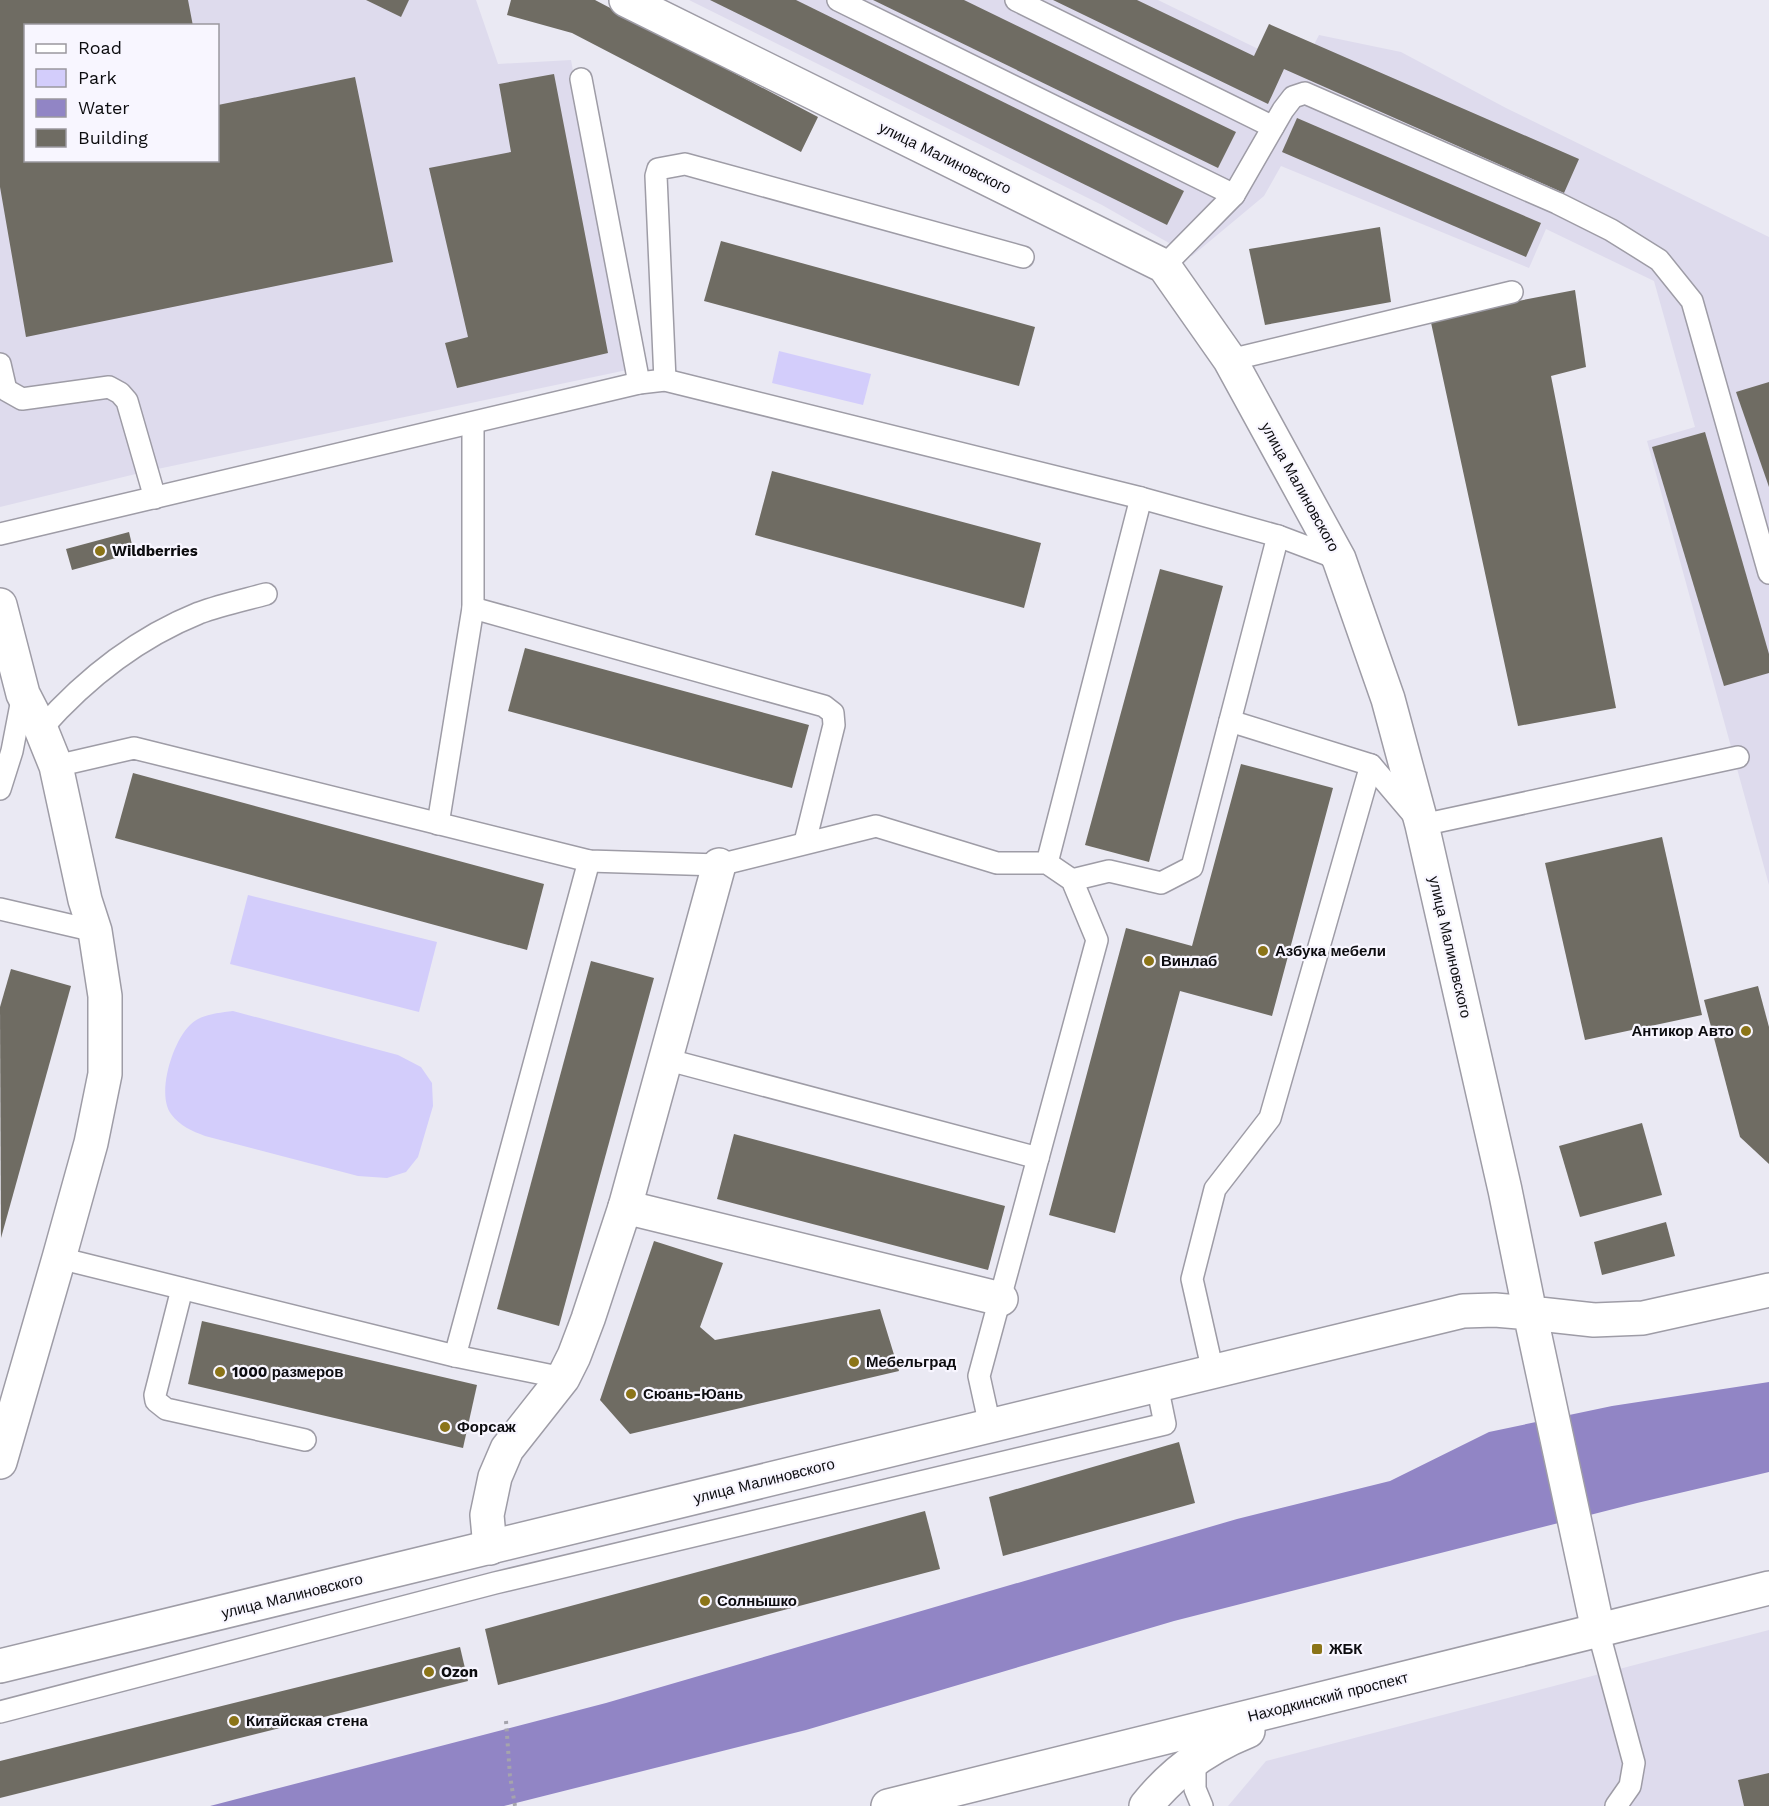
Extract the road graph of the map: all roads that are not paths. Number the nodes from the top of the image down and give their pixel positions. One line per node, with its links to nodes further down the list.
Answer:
1 (626, 0): 8 (street, улица Малиновского)
2 (838, 0): 6 (lane)
3 (1016, 0): 5 (lane)
4 (581, 79): 13 (lane)
5 (1273, 127): 6 (lane); 20 (lane)
6 (1233, 195): 8 (lane)
7 (1023, 256): 12 (lane)
8 (1164, 266): 10 (street, улица Малиновского)
9 (1512, 292): 10 (lane)
10 (1230, 360): 19 (street, улица Малиновского)
11 (0, 364): 15 (lane)
12 (666, 380): 13 (lane); 16 (lane)
13 (639, 383): 14 (lane)
14 (473, 423): 15 (lane); 23 (lane)
15 (154, 498): 17 (lane)
16 (1141, 498): 18 (lane); 35 (lane)
17 (0, 534)
18 (1278, 536): 19 (lane); 25 (lane)
19 (1339, 559): 32 (street, улица Малиновского)
20 (1769, 573)
21 (266, 594): 26 (lane)
22 (0, 605): 24 (street)
23 (473, 608): 31 (lane); 33 (lane)
24 (23, 694): 26 (street); 30 (lane)
25 (1230, 721): 28 (lane); 37 (lane)
26 (41, 729): 29 (street)
27 (1738, 757): 32 (lane)
28 (1371, 765): 32 (lane); 49 (lane)
29 (56, 766): 31 (lane); 39 (street)
30 (0, 789)
31 (438, 824): 34 (lane)
32 (1422, 825): 47 (street, улица Малиновского)
33 (805, 842): 35 (lane); 36 (lane)
34 (589, 861): 36 (lane); 48 (lane)
35 (1047, 863): 37 (lane)
36 (719, 865): 40 (street)
37 (1072, 880): 41 (lane)
38 (0, 909): 39 (lane)
39 (95, 931): 43 (street)
40 (665, 1059): 41 (lane); 42 (street)
41 (1038, 1158): 46 (lane)
42 (625, 1207): 46 (street); 50 (street)
43 (60, 1258): 44 (lane); 54 (street)
44 (182, 1289): 48 (lane); 53 (lane)
45 (1769, 1290): 47 (street, улица Малиновского)
46 (1000, 1299): 52 (lane)
47 (1530, 1313): 49 (street, улица Малиновского); 58 (street)
48 (455, 1356): 50 (lane)
49 (1213, 1372): 51 (street, улица Малиновского)
50 (563, 1378): 55 (street)
51 (1157, 1385): 52 (street, улица Малиновского); 56 (lane)
52 (990, 1426): 55 (street, улица Малиновского)
53 (305, 1440)
54 (0, 1462)
55 (490, 1548): 56 (lane); 59 (street, улица Малиновского)
56 (495, 1583): 61 (lane)
57 (1769, 1588): 58 (street, Находкинский проспект)
58 (1599, 1630): 60 (street, Находкинский проспект); 68 (lane)
59 (0, 1666)
60 (1333, 1696): 62 (street); 63 (street, Находкинский проспект)
61 (0, 1712)
62 (1195, 1758): 66 (street); 67 (lane)
63 (1059, 1764): 64 (street, Находкинский проспект); 65 (street)
64 (888, 1806)
65 (949, 1806)
66 (1146, 1806)
67 (1202, 1806)
68 (1616, 1806)

